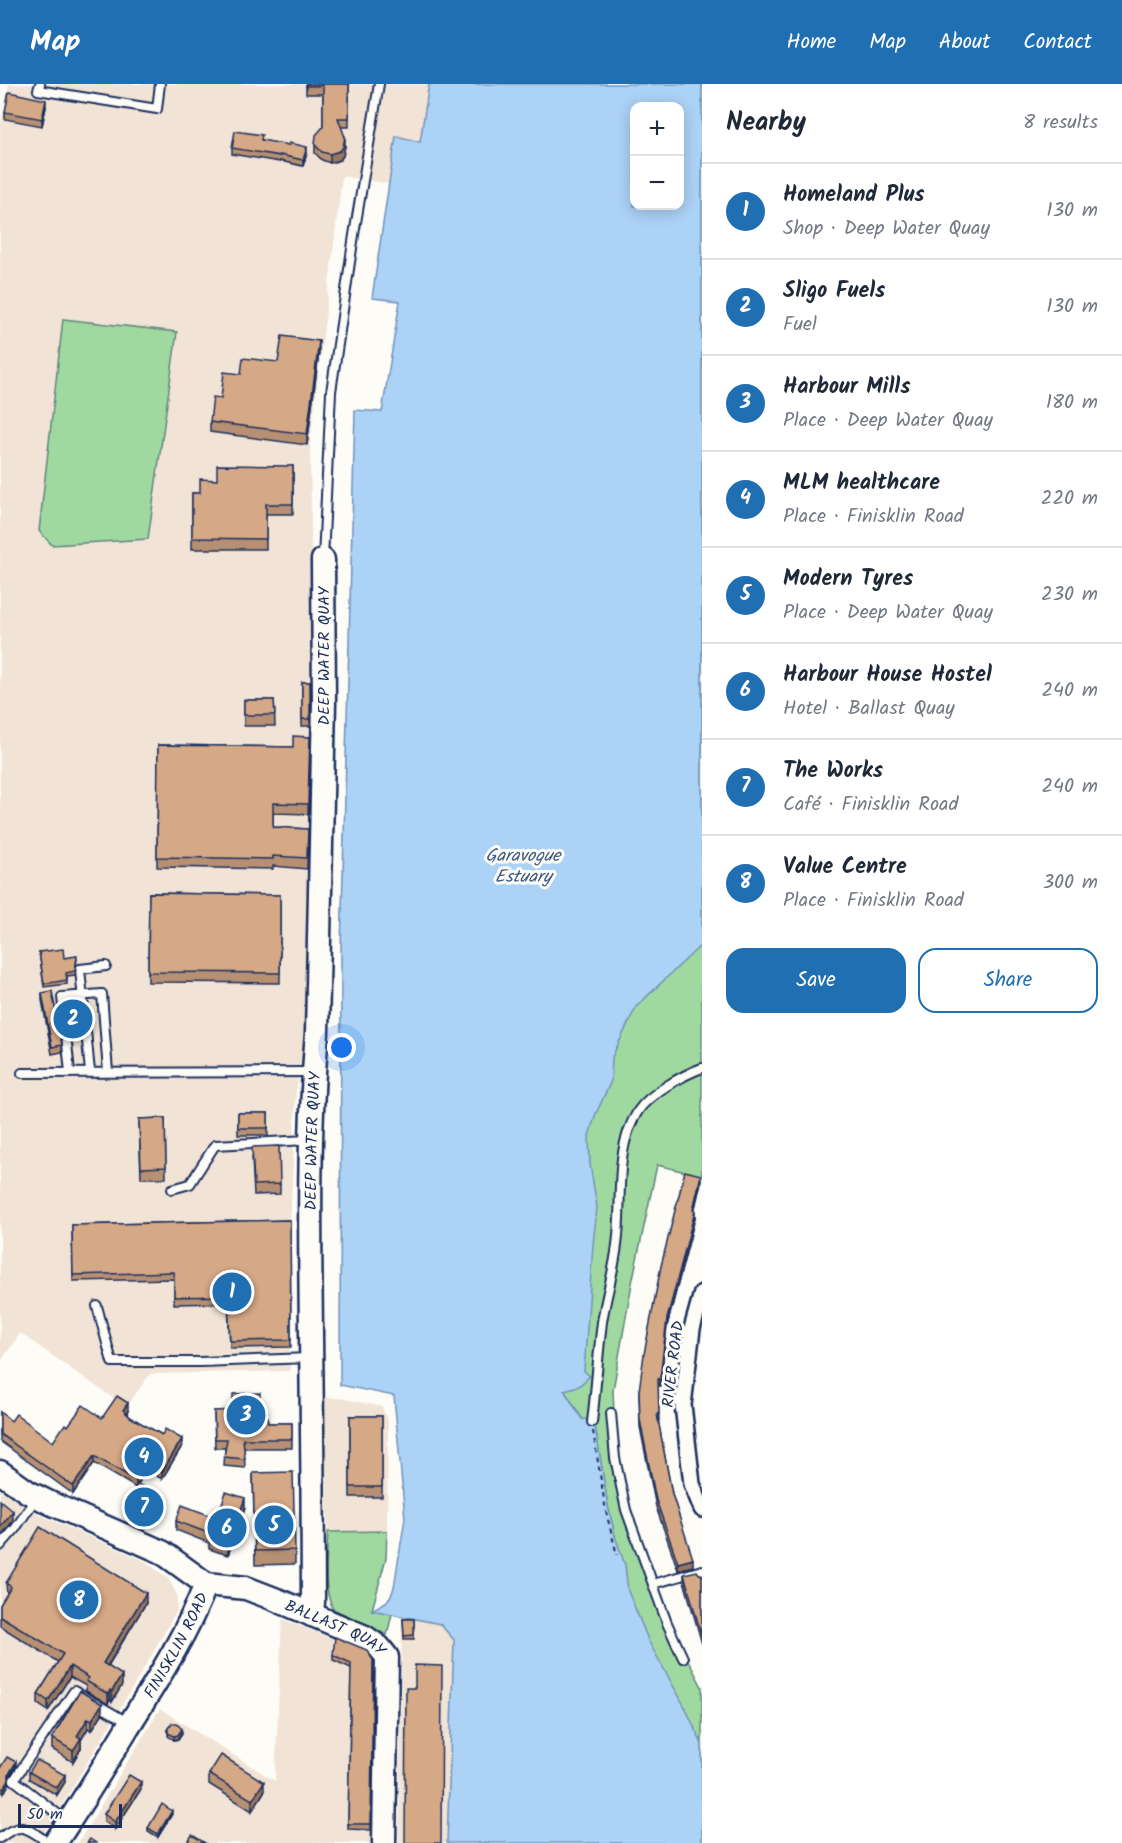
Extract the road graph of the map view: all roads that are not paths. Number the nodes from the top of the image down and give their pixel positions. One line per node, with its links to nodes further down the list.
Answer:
1 (40, 84): 2 (lane)
2 (160, 84)
3 (379, 84): 4 (lane)
4 (323, 560): 11 (street, DEEP WATER QUAY)
5 (106, 966): 6 (lane)
6 (82, 995): 8 (lane); 9 (lane); 10 (lane)
7 (702, 1068): 19 (lane)
8 (70, 1072): 9 (lane); 12 (lane)
9 (90, 1072): 10 (lane)
10 (108, 1072): 11 (lane)
11 (314, 1072): 13 (street, DEEP WATER QUAY)
12 (22, 1073)
13 (312, 1140): 14 (lane); 17 (street, DEEP WATER QUAY)
14 (172, 1189)
15 (702, 1293): 22 (street, RIVER ROAD)
16 (97, 1306): 17 (lane)
17 (311, 1358): 27 (street, DEEP WATER QUAY)
18 (610, 1413): 26 (lane)
19 (592, 1422)
20 (0, 1472): 21 (street, FINISKLIN ROAD)
21 (37, 1497): 23 (lane); 25 (street, FINISKLIN ROAD)
22 (702, 1509)
23 (0, 1546)
24 (702, 1570): 26 (lane)
25 (206, 1584): 27 (street, BALLAST QUAY); 29 (street, FINISKLIN ROAD)
26 (653, 1584): 28 (lane)
27 (312, 1615): 34 (street, BALLAST QUAY)
28 (683, 1658)
29 (130, 1724): 30 (street, FINISKLIN ROAD); 30 (lane)
30 (69, 1822): 33 (street, FINISKLIN ROAD)
31 (0, 1838): 32 (lane)
32 (49, 1843)
33 (55, 1843)
34 (384, 1843)

